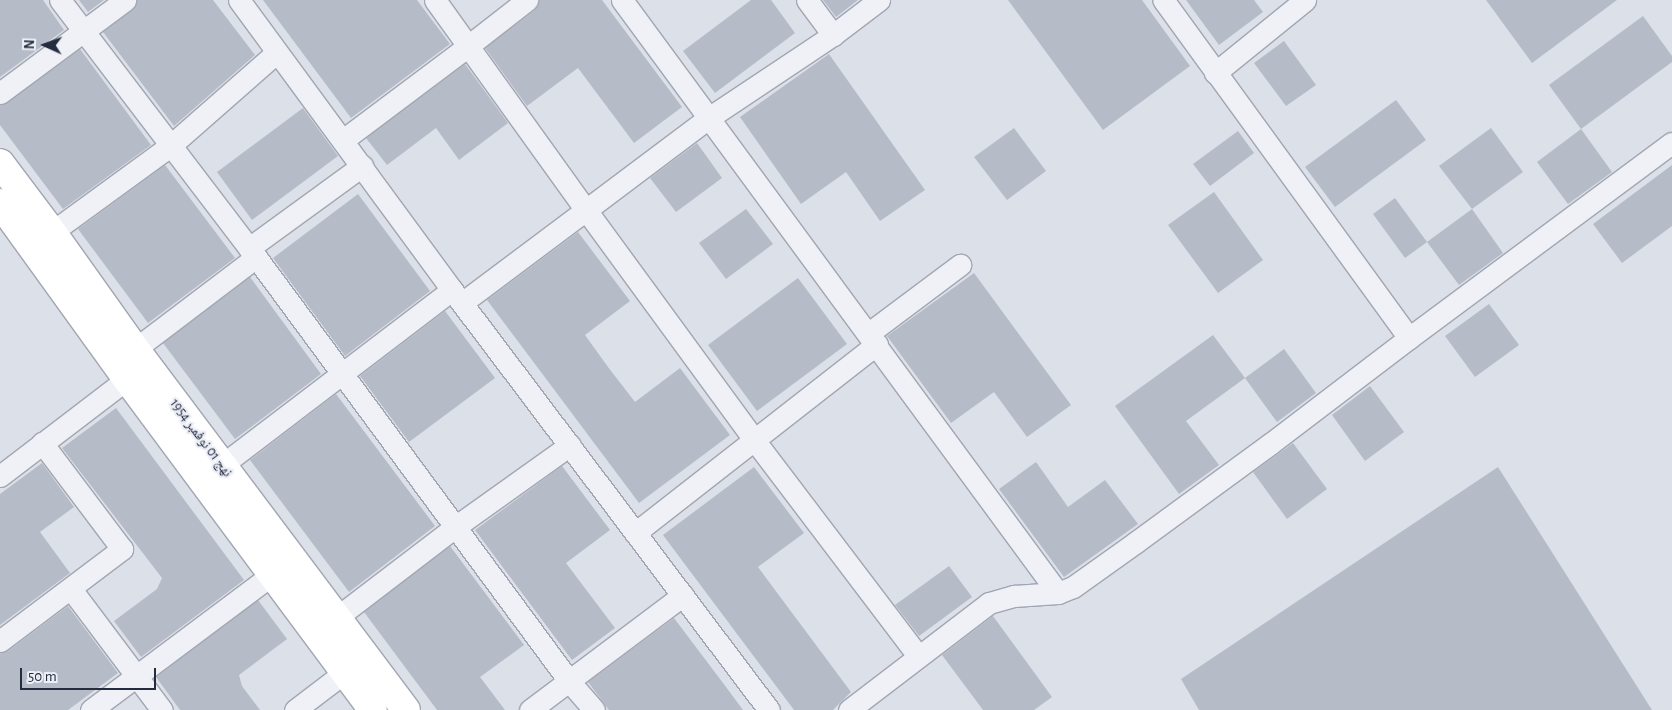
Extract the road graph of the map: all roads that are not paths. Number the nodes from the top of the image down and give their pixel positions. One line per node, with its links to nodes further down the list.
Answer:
1 (60, 0): 11 (street)
2 (125, 0): 11 (street)
3 (238, 0): 14 (street)
4 (435, 0): 13 (street)
5 (527, 0): 13 (street)
6 (807, 0): 12 (street)
7 (879, 0): 12 (street)
8 (1163, 0): 15 (street)
9 (1305, 0): 15 (street)
10 (630, 2): 17 (street)
11 (83, 31): 16 (street); 20 (street)
12 (832, 35): 17 (street)
13 (468, 46): 18 (street); 24 (street)
14 (278, 52): 18 (street); 20 (street)
15 (1215, 73): 30 (street)
16 (0, 93)
17 (710, 117): 24 (street); 31 (street)
18 (343, 140): 22 (street)
19 (1672, 143): 30 (street)
20 (170, 146): 25 (street); 26 (street)
21 (0, 163): 25 (main road, نهج 01 نوفمبر 1954)
22 (362, 166): 26 (street); 28 (street)
23 (0, 203): 29 (main road, نهج 01 نوفمبر 1954)
24 (586, 210): 28 (street); 35 (street)
25 (52, 232): 29 (main road, نهج 01 نوفمبر 1954)
26 (252, 252): 32 (street); 33 (street)
27 (960, 265): 31 (street)
28 (457, 296): 33 (street); 37 (street)
29 (96, 315): 32 (main road, نهج 01 نوفمبر 1954); 34 (main road, نهج 01 نوفمبر 1954)
30 (1409, 338): 44 (street)
31 (873, 339): 35 (street); 44 (street)
32 (135, 349): 38 (main road, نهج 01 نوفمبر 1954)
33 (343, 374): 38 (street); 40 (street)
34 (127, 379): 36 (street); 42 (main road, نهج 01 نوفمبر 1954)
35 (755, 441): 41 (street); 48 (street)
36 (42, 443): 39 (street); 43 (street)
37 (570, 445): 40 (street); 41 (street)
38 (222, 465): 46 (main road, نهج 01 نوفمبر 1954)
39 (0, 476)
40 (455, 526): 46 (street); 51 (street)
41 (636, 532): 45 (street)
42 (273, 574): 49 (main road, نهج 01 نوفمبر 1954); 50 (street)
43 (71, 589): 47 (street); 50 (street)
44 (1058, 593): 48 (street)
45 (683, 595): 51 (street); 59 (street)
46 (336, 618): 56 (main road, نهج 01 نوفمبر 1954)
47 (0, 641)
48 (918, 656): 60 (street)
49 (345, 672): 54 (street); 55 (main road, نهج 01 نوفمبر 1954)
50 (138, 676): 52 (street); 53 (street)
51 (569, 681): 57 (street); 58 (street)
52 (91, 710)
53 (162, 710)
54 (295, 710)
55 (373, 710)
56 (406, 710)
57 (530, 710)
58 (594, 710)
59 (769, 710)
60 (849, 710)

